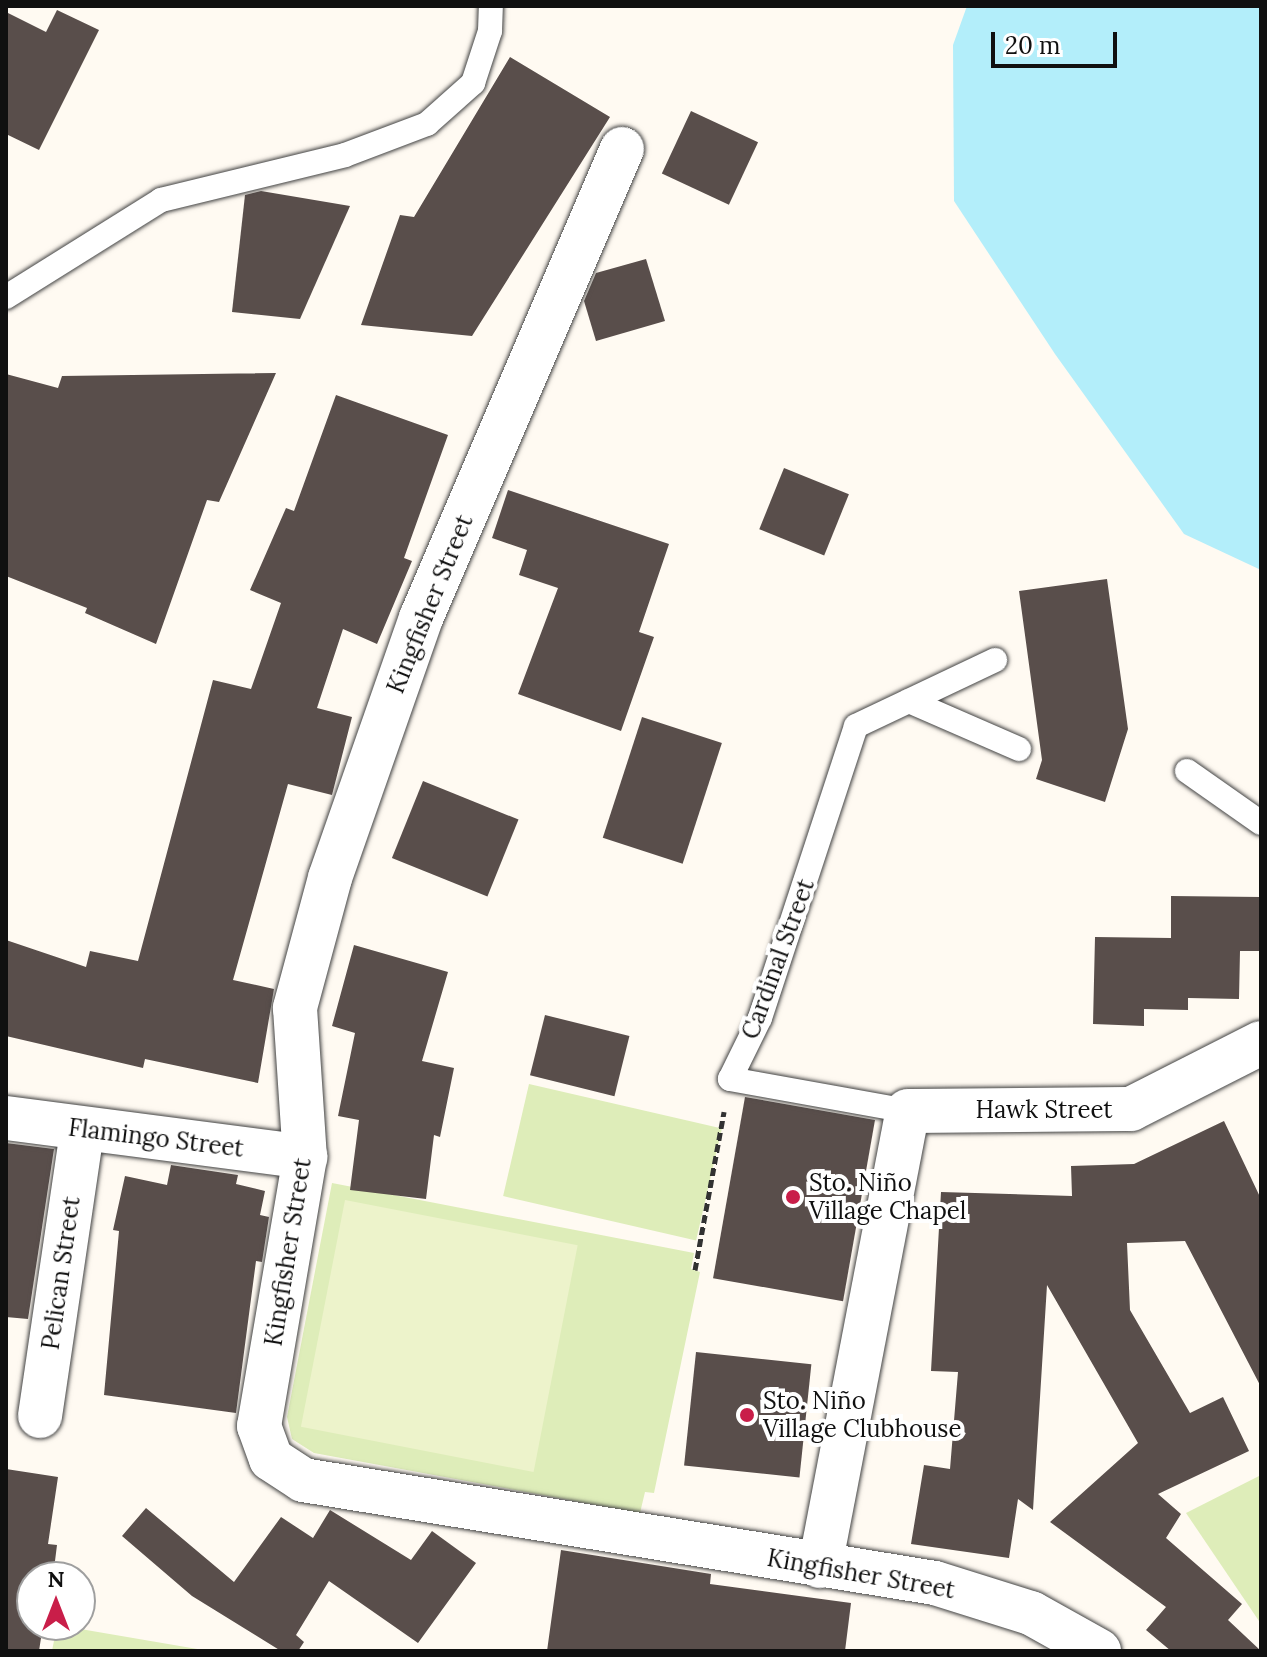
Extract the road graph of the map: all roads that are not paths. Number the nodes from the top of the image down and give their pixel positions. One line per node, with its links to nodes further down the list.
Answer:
1 (491, 6): 3 (lane)
2 (622, 149): 13 (street, Kingfisher Street)
3 (6, 297)
4 (995, 660): 5 (lane)
5 (909, 701): 6 (lane); 10 (lane, Cardinal Street)
6 (1019, 749)
7 (1187, 771): 8 (lane)
8 (1261, 823)
9 (1261, 1043): 10 (street, Hawk Street)
10 (908, 1111): 15 (street)
11 (6, 1118): 12 (street, Flamingo Street)
12 (82, 1130): 13 (street, Flamingo Street); 14 (street, Pelican Street)
13 (305, 1157): 15 (street, Kingfisher Street)
14 (40, 1416)
15 (820, 1566): 16 (street, Kingfisher Street)
16 (1099, 1651)

